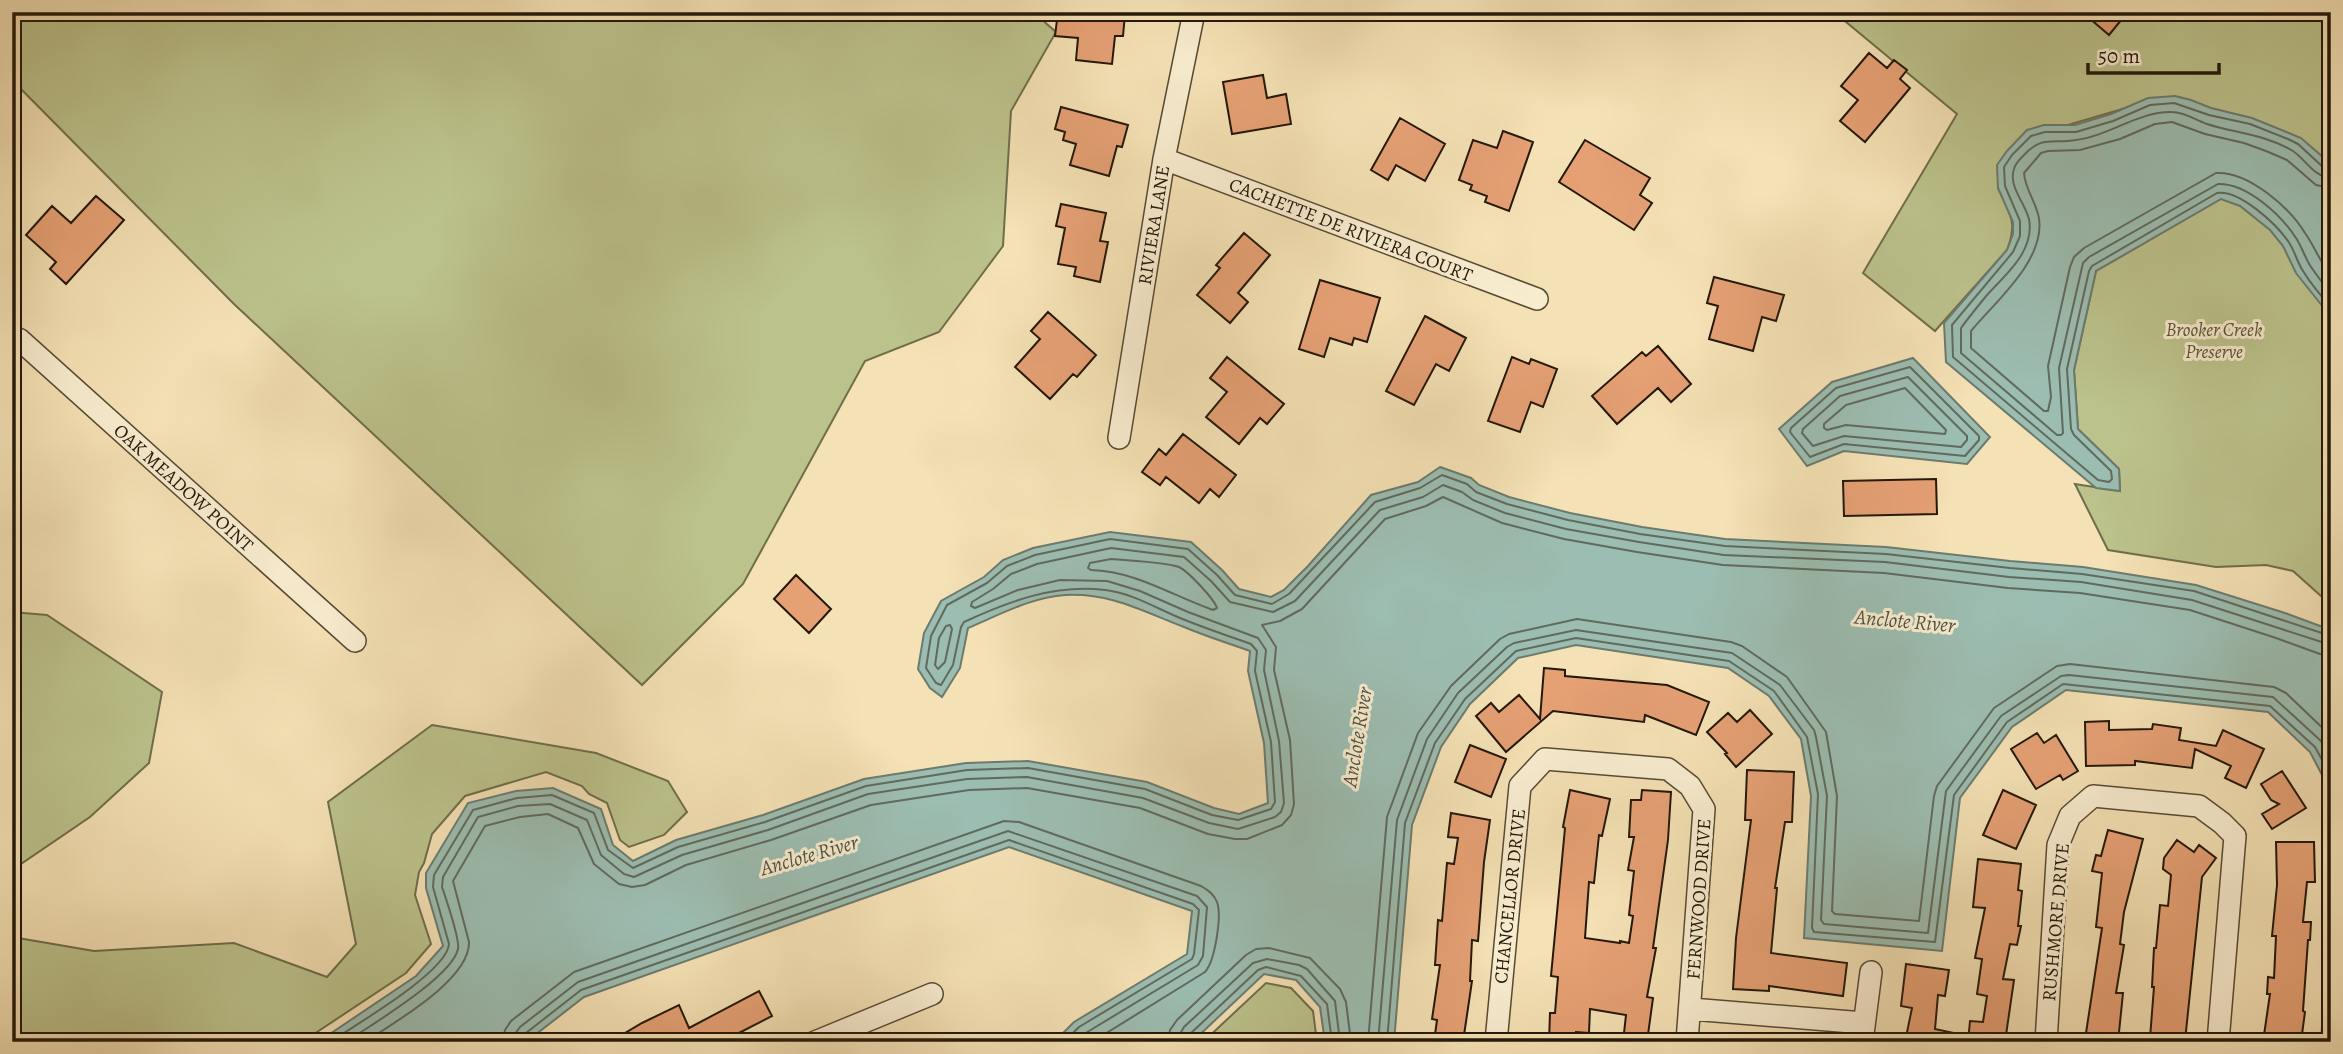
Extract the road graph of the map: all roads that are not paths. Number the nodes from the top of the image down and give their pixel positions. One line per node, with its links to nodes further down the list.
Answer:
1 (1194, 12): 2 (street, RIVIERA LANE)
2 (1164, 159): 3 (street, CACHETTE DE RIVIERA COURT); 5 (street, RIVIERA LANE)
3 (1537, 299)
4 (12, 336): 6 (street, OAK MEADOW POINT)
5 (1119, 438)
6 (355, 641)
7 (1545, 759): 10 (street, FERNWOOD DRIVE); 13 (street, CHANCELLOR DRIVE)
8 (1871, 972): 11 (street)
9 (932, 994): 12 (street)
10 (1691, 1009): 11 (street); 14 (street, FERNWOOD DRIVE)
11 (1863, 1032)
12 (815, 1042)
13 (1496, 1042)
14 (1687, 1042)
15 (2046, 1042): 16 (street, RUSHMORE DRIVE)
16 (2218, 1042)

